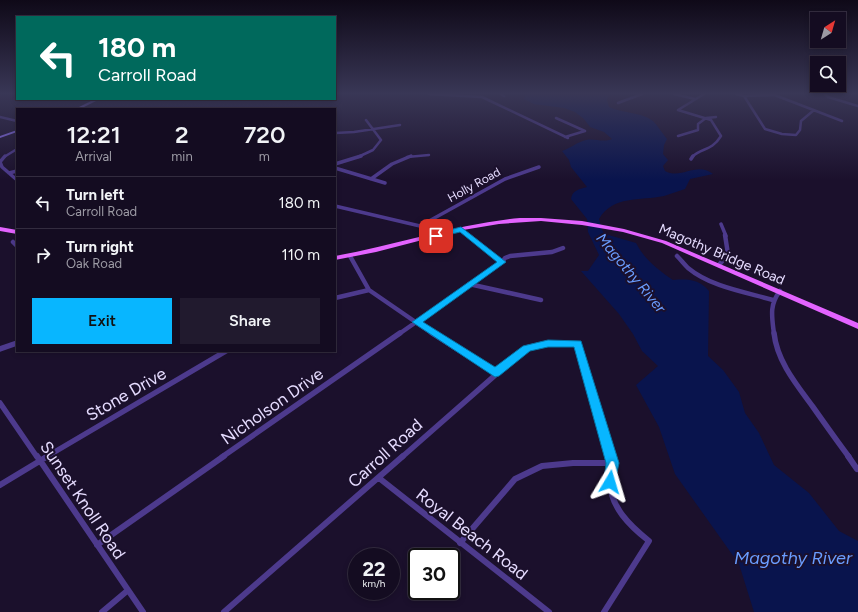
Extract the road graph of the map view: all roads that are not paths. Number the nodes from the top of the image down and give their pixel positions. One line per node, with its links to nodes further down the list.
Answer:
1 (368, 123): 9 (street)
2 (536, 123): 3 (street)
3 (566, 123)
4 (700, 123): 12 (street)
5 (713, 123): 16 (street)
6 (761, 123): 7 (street)
7 (801, 123)
8 (400, 125): 9 (street)
9 (373, 129): 11 (street); 17 (street)
10 (16, 131): 13 (main road)
11 (336, 133)
12 (678, 136)
13 (0, 137)
14 (16, 150): 21 (street)
15 (430, 155): 23 (street)
16 (691, 159)
17 (336, 164)
18 (539, 167): 27 (street, Holly Road)
19 (336, 168): 23 (street)
20 (16, 171): 21 (street)
21 (9, 173): 22 (street)
22 (16, 179)
23 (371, 179): 24 (street)
24 (384, 183)
25 (336, 206): 27 (street)
26 (721, 224): 39 (street)
27 (420, 226): 31 (street)
28 (0, 229): 30 (main road)
29 (461, 230): 31 (main road, Magothy Bridge Road); 38 (street); 39 (main road, Magothy Bridge Road)
30 (16, 232)
31 (436, 236): 35 (main road, Magothy Bridge Road)
32 (13, 242): 33 (street)
33 (16, 245)
34 (563, 248): 38 (street, Nicholson Drive)
35 (350, 256): 37 (main road, Magothy Bridge Road); 41 (street)
36 (677, 256): 45 (street)
37 (336, 258)
38 (502, 262): 40 (street, Nicholson Drive)
39 (719, 265): 42 (main road, Magothy Bridge Road)
40 (469, 284): 44 (street); 46 (street, Nicholson Drive)
41 (369, 290): 43 (street); 46 (street)
42 (780, 291): 45 (street); 47 (main road, Magothy Bridge Road)
43 (336, 298)
44 (541, 300)
45 (773, 300): 55 (street)
46 (416, 322): 51 (street); 59 (street, Nicholson Drive)
47 (858, 326)
48 (16, 343): 49 (street)
49 (0, 349)
50 (224, 352): 53 (street, Stone Drive)
51 (495, 373): 54 (street, Carroll Road); 56 (street, Carroll Road)
52 (0, 403): 53 (street, Sunset Knoll Road)
53 (40, 460): 57 (street, Stone Drive); 59 (street, Sunset Knoll Road)
54 (612, 463): 58 (street); 65 (street)
55 (857, 469)
56 (379, 478): 58 (street, Royal Beach Road); 63 (street, Carroll Road)
57 (0, 485)
58 (460, 543): 64 (street, Royal Beach Road)
59 (97, 545): 60 (street, Sunset Knoll Road)
60 (127, 591): 61 (street); 62 (street, Sunset Knoll Road)
61 (102, 612)
62 (143, 612)
63 (224, 612)
64 (549, 612)
65 (604, 612)

